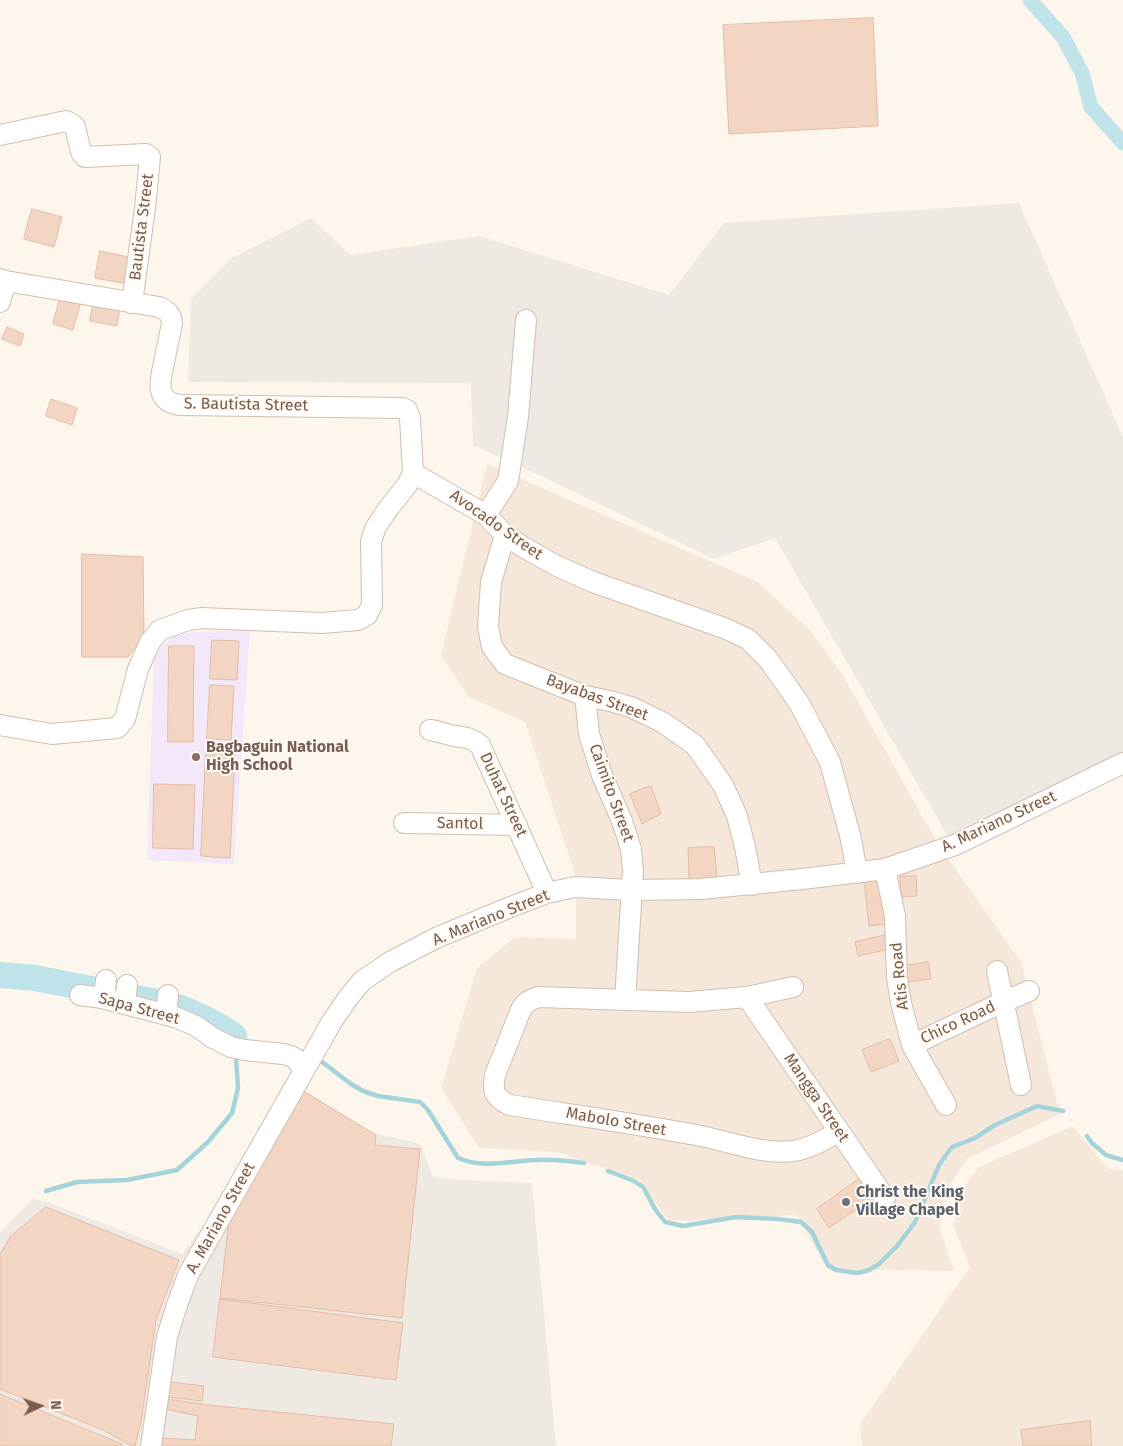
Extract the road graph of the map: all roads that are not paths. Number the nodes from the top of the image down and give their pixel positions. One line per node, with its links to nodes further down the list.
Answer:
1 (0, 134): 4 (street, Bautista Street)
2 (3, 280): 3 (street); 4 (street, S. Bautista Street)
3 (0, 302)
4 (132, 303): 6 (street, S. Bautista Street)
5 (526, 320): 7 (street)
6 (413, 473): 7 (street, Avocado Street); 10 (street)
7 (486, 515): 8 (street, Avocado Street)
8 (505, 535): 9 (street, Bayabas Street); 16 (street, Avocado Street)
9 (584, 696): 17 (street, Bayabas Street); 18 (street, Caimito Street)
10 (0, 725)
11 (430, 730): 14 (street, Duhat Street)
12 (1123, 763): 15 (street, A. Mariano Street)
13 (404, 823): 14 (street, Santol)
14 (517, 825): 19 (street, Duhat Street)
15 (885, 869): 16 (street, A. Mariano Street); 27 (street, Atis Road)
16 (857, 873): 17 (street, A. Mariano Street)
17 (752, 885): 18 (street, A. Mariano Street)
18 (631, 890): 19 (street, A. Mariano Street); 25 (street)
19 (547, 894): 28 (street, A. Mariano Street)
20 (997, 971): 26 (street, Chico Road)
21 (793, 987): 24 (street)
22 (1030, 991): 26 (street)
23 (80, 995): 28 (street, Sapa Street)
24 (747, 997): 25 (street); 31 (street, Mangga Street)
25 (626, 1000): 31 (street, Mabolo Street)
26 (1003, 1002): 27 (street, Chico Road); 29 (street, Chico Road)
27 (912, 1045): 30 (street, Atis Road)
28 (309, 1062): 33 (street, A. Mariano Street)
29 (1021, 1085)
30 (946, 1105)
31 (839, 1131): 32 (street, Mangga Street)
32 (885, 1198)
33 (151, 1446)

